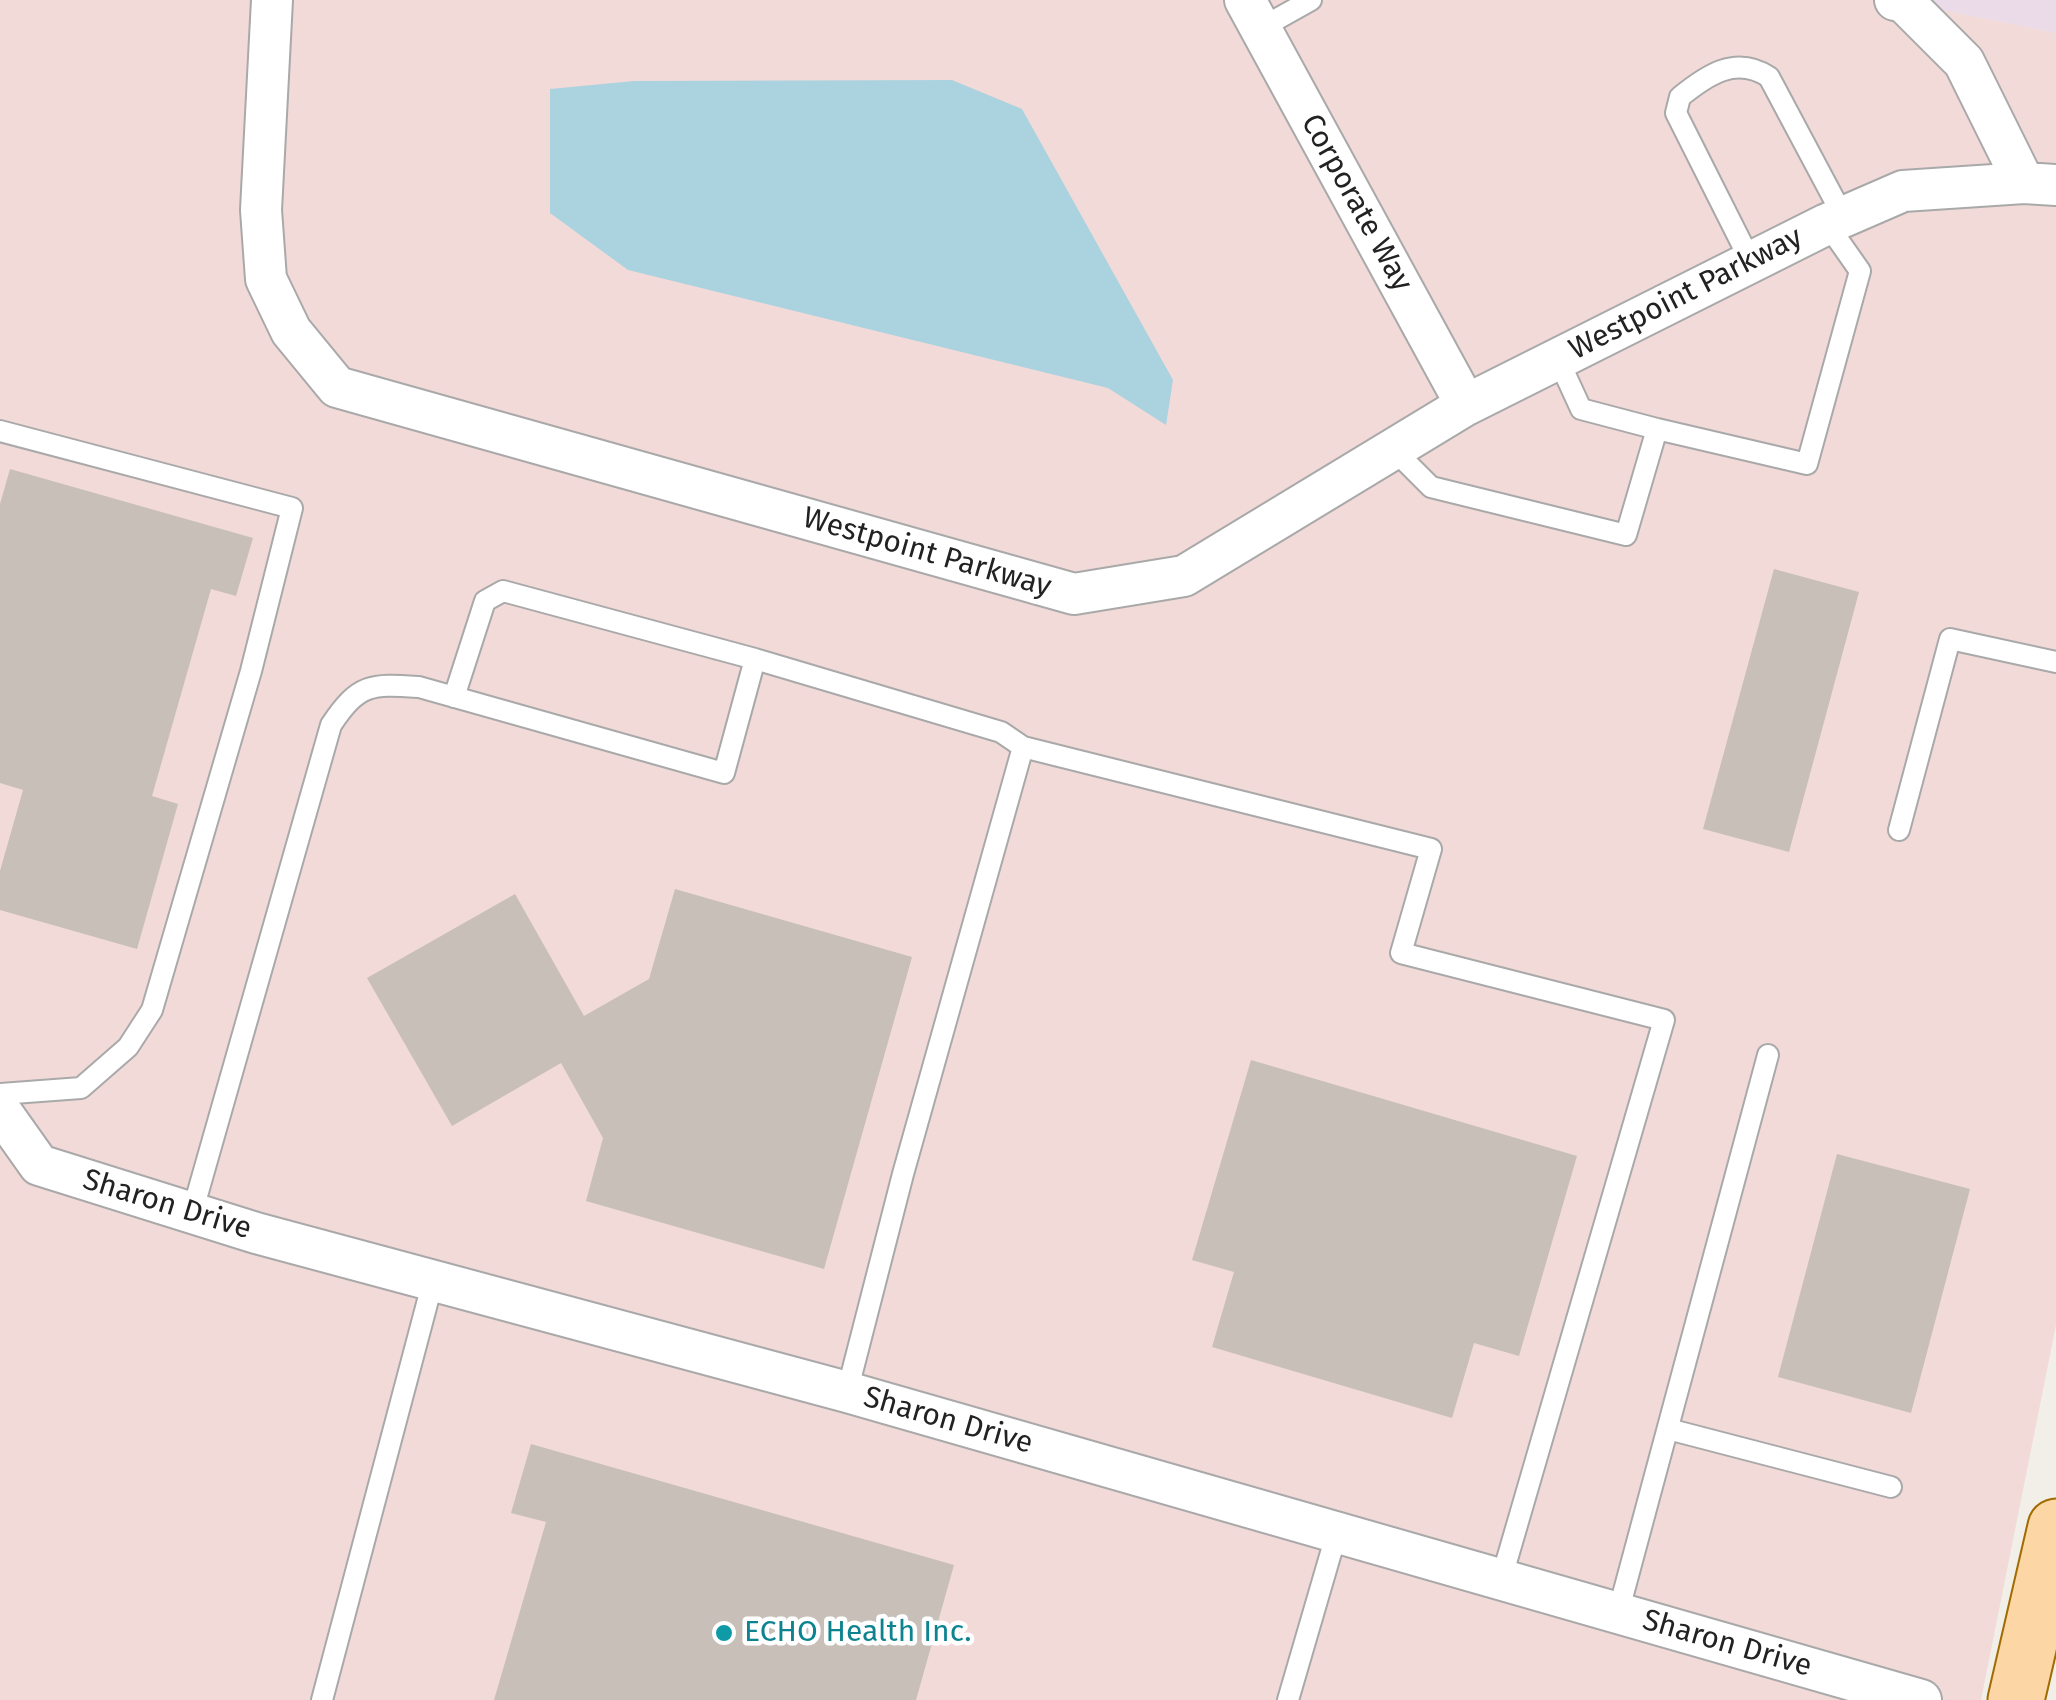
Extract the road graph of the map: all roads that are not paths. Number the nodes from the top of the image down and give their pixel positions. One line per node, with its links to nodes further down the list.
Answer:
1 (272, 0): 12 (street, Westpoint Parkway)
2 (1311, 0): 4 (lane)
3 (1895, 0): 5 (street, Westpoint Parkway)
4 (1253, 14): 9 (street, Corporate Way)
5 (2040, 184): 6 (street, Westpoint Parkway)
6 (1835, 220): 7 (street, Westpoint Parkway); 7 (lane); 10 (lane)
7 (1751, 262): 8 (street, Westpoint Parkway)
8 (1558, 359): 9 (street, Westpoint Parkway); 10 (lane)
9 (1466, 405): 12 (street, Westpoint Parkway)
10 (1657, 429): 12 (lane)
11 (0, 432): 19 (lane)
12 (1393, 449)
13 (754, 659): 15 (lane); 15 (lane); 16 (lane)
14 (2056, 662): 17 (lane)
15 (454, 697): 21 (lane)
16 (1023, 747): 23 (lane); 28 (lane)
17 (1899, 830)
18 (1768, 1055): 24 (lane)
19 (0, 1094)
20 (0, 1110): 21 (street, Sharon Drive)
21 (192, 1213): 22 (street, Sharon Drive)
22 (432, 1281): 23 (street, Sharon Drive); 30 (lane)
23 (847, 1392): 27 (street, Sharon Drive)
24 (1668, 1429): 25 (lane); 29 (lane)
25 (1892, 1487)
26 (2056, 1527): 33 (main road)
27 (1337, 1532): 28 (street, Sharon Drive); 31 (lane)
28 (1502, 1580): 29 (street, Sharon Drive)
29 (1618, 1613): 32 (street, Sharon Drive)
30 (322, 1700)
31 (1288, 1700)
32 (1921, 1700)
33 (2016, 1700)

